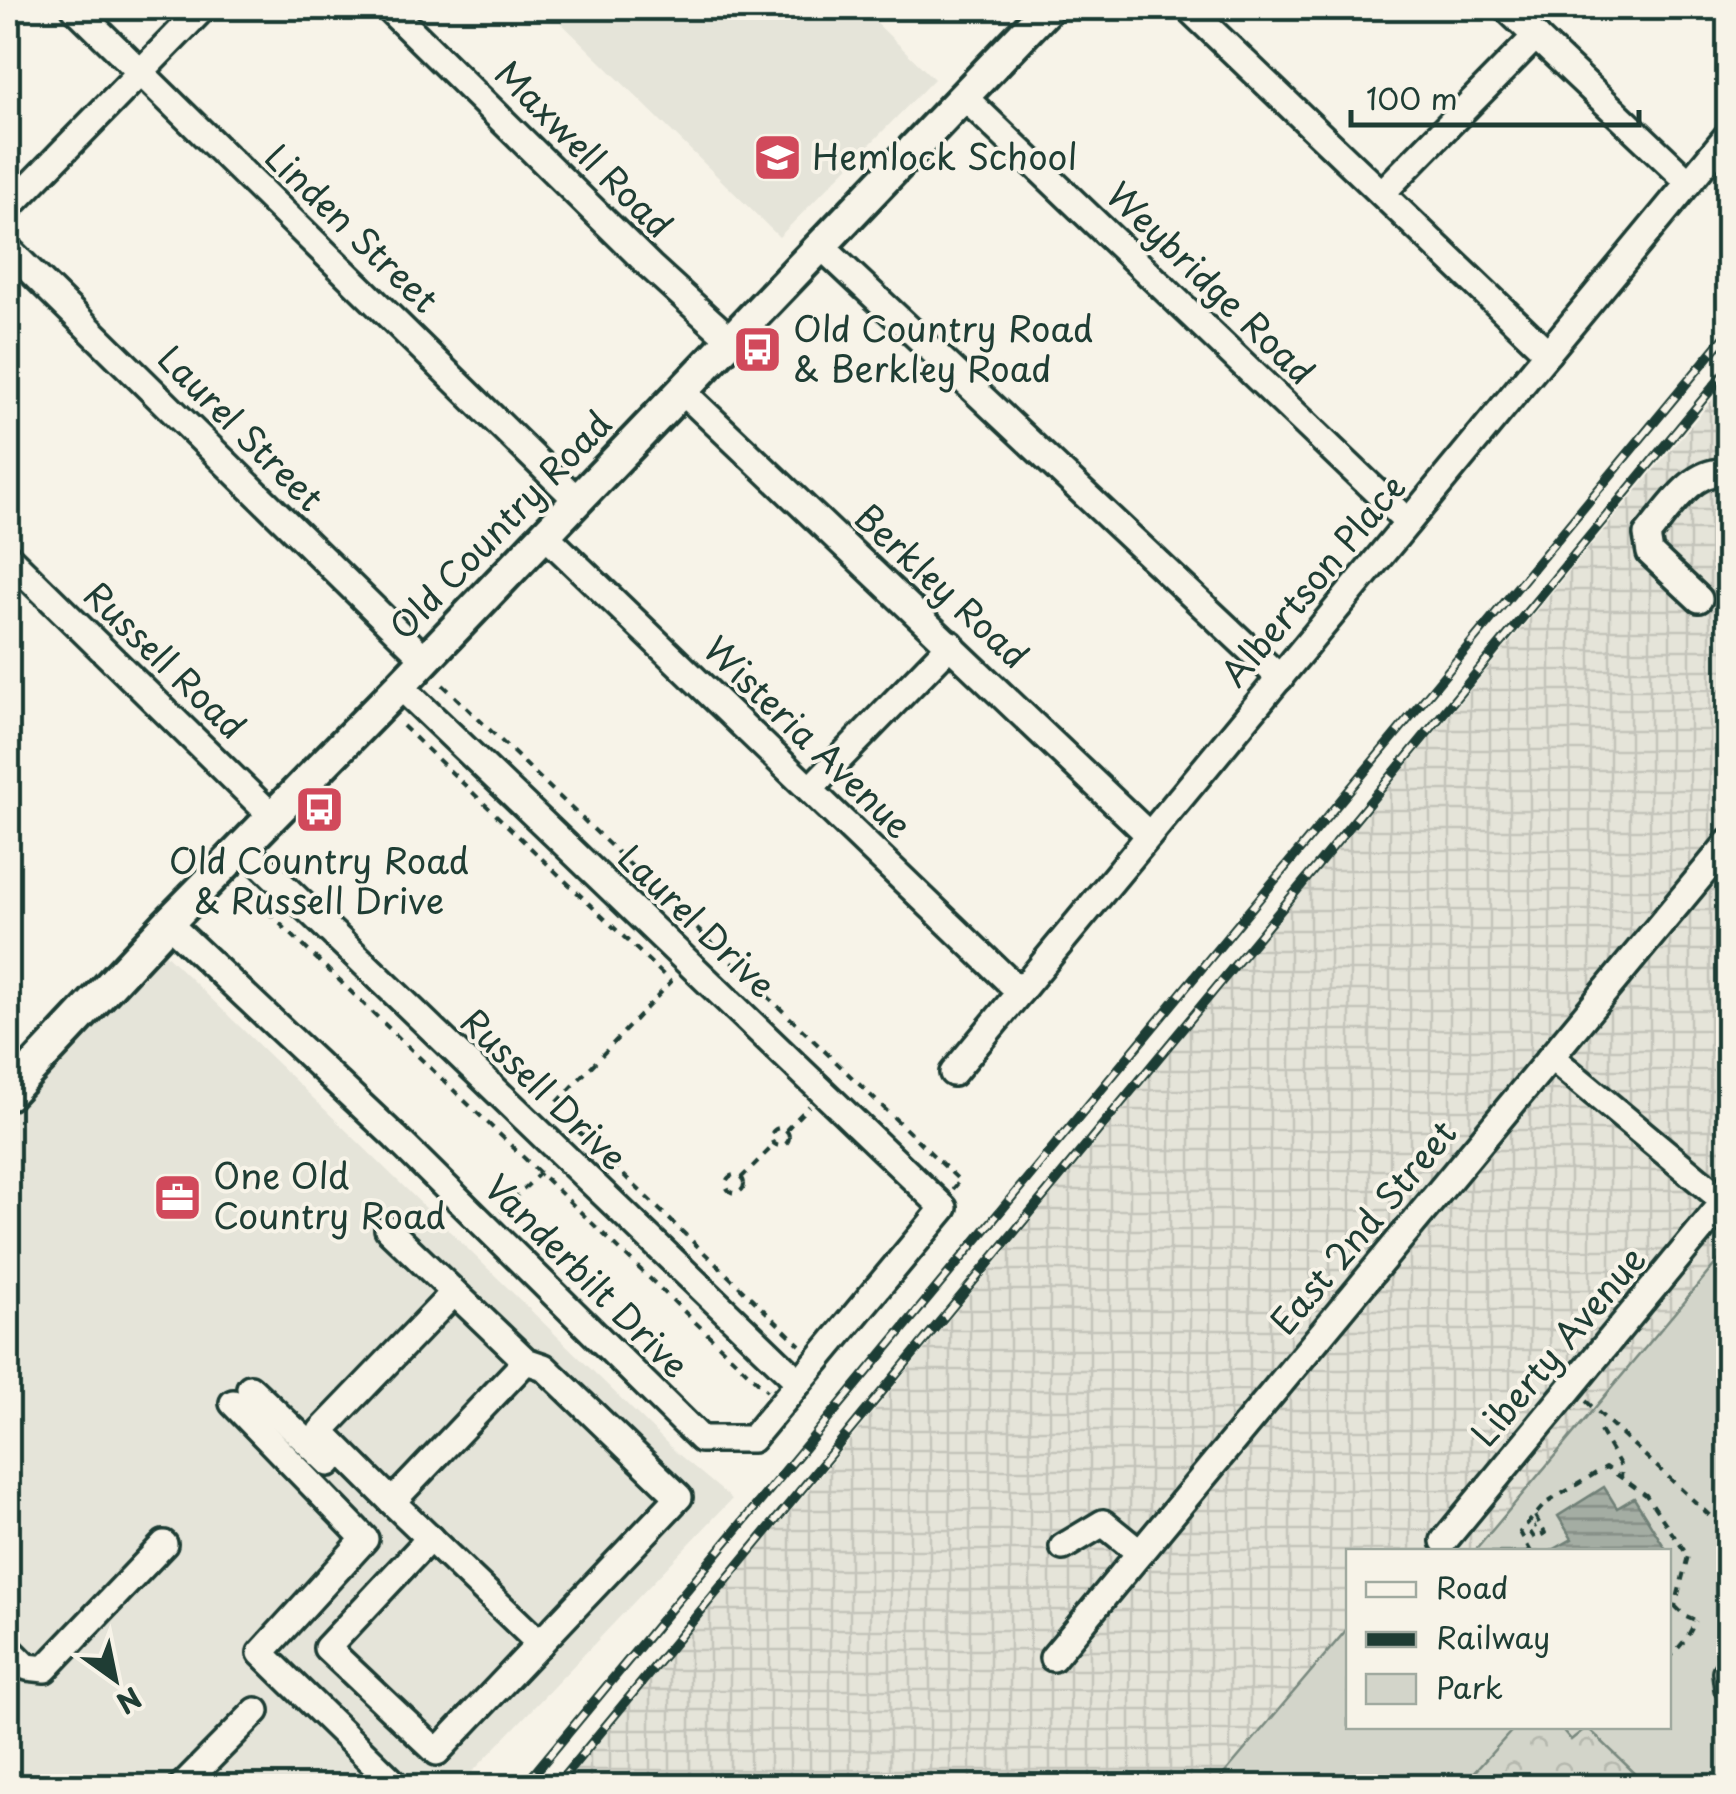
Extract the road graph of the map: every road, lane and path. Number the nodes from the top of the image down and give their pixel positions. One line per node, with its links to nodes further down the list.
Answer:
1 (75, 8): 8 (street, Linden Street)
2 (204, 8): 8 (street)
3 (388, 8): 16 (street, Maxwell Road)
4 (1188, 8): 12 (street)
5 (1506, 8): 7 (street)
6 (1033, 12): 9 (main road, Old Country Road)
7 (1536, 36): 11 (street); 12 (street)
8 (140, 72): 13 (street); 20 (street, Linden Street)
9 (964, 97): 14 (main road, Old Country Road); 21 (street, Weybridge Road)
10 (1728, 135): 11 (street, Albertson Place)
11 (1689, 182): 17 (street, Albertson Place)
12 (1382, 193): 17 (street)
13 (8, 208)
14 (821, 246): 16 (main road, Old Country Road); 27 (street)
15 (8, 249): 26 (street, Laurel Street)
16 (731, 340): 18 (main road, Old Country Road)
17 (1548, 353): 21 (street, Albertson Place)
18 (682, 391): 20 (main road, Old Country Road); 25 (street, Berkley Road)
19 (1728, 474): 24 (street)
20 (578, 501): 22 (main road, Old Country Road)
21 (1408, 522): 27 (street, Albertson Place)
22 (545, 535): 26 (main road, Old Country Road); 31 (street, Wisteria Avenue)
23 (8, 557): 32 (street, Russell Road)
24 (1699, 599)
25 (951, 644): 31 (street); 33 (street, Berkley Road)
26 (424, 658): 29 (main road, Old Country Road)
27 (1280, 678): 33 (street, Albertson Place)
28 (443, 684): 48 (path)
29 (400, 686): 32 (main road, Old Country Road); 41 (street, Laurel Drive)
30 (403, 726): 52 (path)
31 (810, 790): 38 (street, Wisteria Avenue)
32 (272, 816): 35 (main road, Old Country Road)
33 (1149, 835): 38 (street, Albertson Place)
34 (1728, 843): 39 (street, East 2nd Street)
35 (242, 846): 37 (main road, Old Country Road); 54 (street, Russell Drive)
36 (245, 890): 45 (path)
37 (168, 923): 42 (main road, Old Country Road); 49 (street, Vanderbilt Drive)
38 (1020, 992): 40 (street, Albertson Place)
39 (1550, 1057): 47 (street); 71 (street, East 2nd Street)
40 (953, 1073)
41 (820, 1090): 43 (path); 48 (street, Laurel Drive)
42 (8, 1094)
43 (786, 1130): 44 (path); 44 (path)
44 (775, 1144): 46 (path)
45 (540, 1173): 49 (path); 57 (path)
46 (741, 1178)
47 (1727, 1200): 55 (street, Liberty Avenue)
48 (942, 1206): 54 (street)
49 (493, 1234): 54 (street, Vanderbilt Drive)
50 (480, 1299): 53 (street)
51 (445, 1302): 60 (street)
52 (810, 1355)
53 (526, 1361): 62 (street); 73 (street)
54 (798, 1382)
55 (1571, 1387): 64 (path); 67 (street, Liberty Avenue)
56 (242, 1395): 59 (street); 60 (street); 79 (street)
57 (772, 1398)
58 (1600, 1431): 61 (path)
59 (320, 1468)
60 (357, 1468): 62 (street)
61 (1621, 1477): 63 (path); 72 (path)
62 (392, 1502): 66 (street)
63 (1536, 1519): 65 (path); 70 (path)
64 (1728, 1529)
65 (1538, 1530)
66 (430, 1538): 73 (street); 73 (street)
67 (1444, 1541)
68 (164, 1544): 74 (street)
69 (1063, 1547): 71 (street)
70 (1529, 1549)
71 (1140, 1553): 76 (street, East 2nd Street)
72 (1672, 1606): 75 (path)
73 (540, 1644)
74 (8, 1648)
75 (1671, 1656)
76 (1054, 1658)
77 (256, 1710): 78 (street)
78 (182, 1786)
79 (397, 1786)

